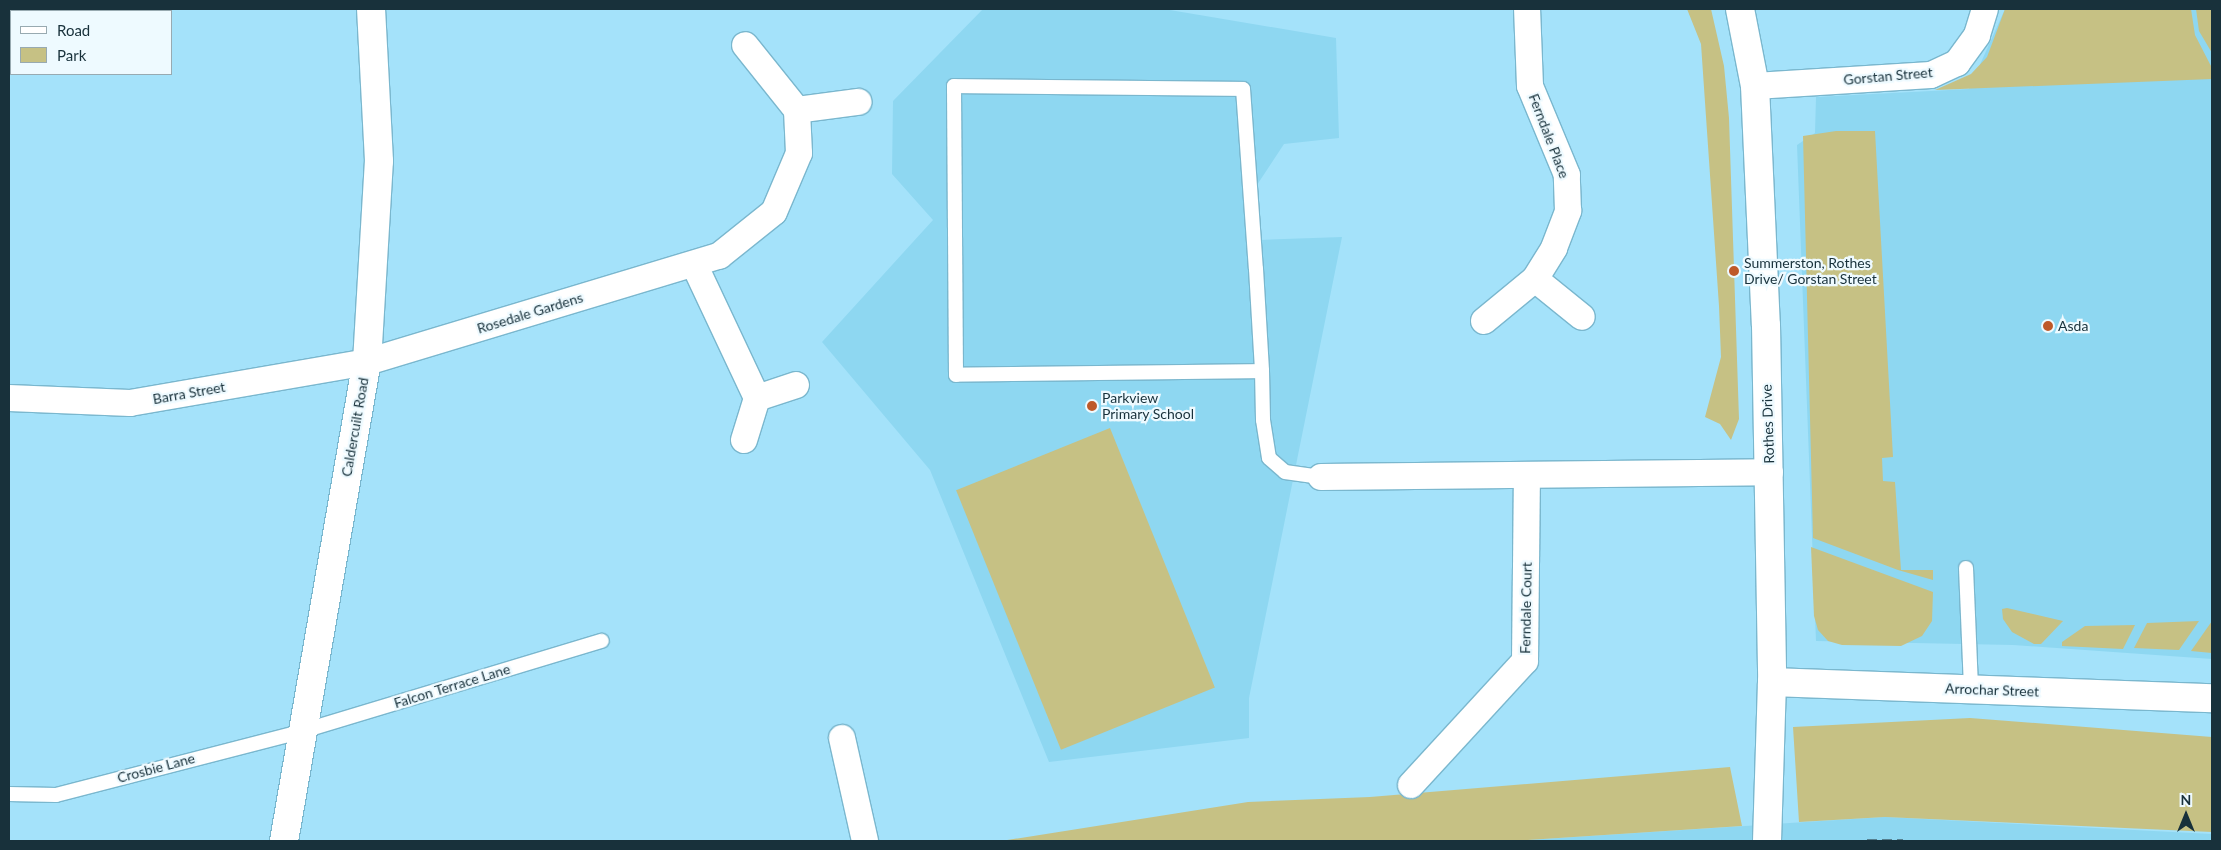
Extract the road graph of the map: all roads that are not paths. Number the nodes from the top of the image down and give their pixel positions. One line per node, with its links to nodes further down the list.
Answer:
1 (371, 9): 13 (street, Caldercuilt Road)
2 (1527, 9): 10 (street, Ferndale Place)
3 (1740, 9): 6 (street, Rothes Drive)
4 (1985, 9): 6 (street, Gorstan Street)
5 (746, 45): 8 (street)
6 (1755, 86): 19 (street, Rothes Drive)
7 (858, 102): 8 (street)
8 (797, 110): 9 (street, Rosedale Gardens)
9 (694, 264): 13 (street, Rosedale Gardens); 17 (street)
10 (1535, 279): 11 (street); 12 (street, Ferndale Place)
11 (1582, 317)
12 (1484, 321)
13 (367, 362): 16 (street, Barra Street); 27 (street, Caldercuilt Road)
14 (1262, 371): 14 (lane); 20 (lane)
15 (796, 385): 17 (street)
16 (9, 398)
17 (757, 398): 18 (street)
18 (744, 440)
19 (1770, 472): 21 (street); 24 (street, Rothes Drive)
20 (1321, 477): 21 (street)
21 (1527, 477): 29 (street, Ferndale Court)
22 (1966, 568): 25 (lane)
23 (602, 641): 27 (lane, Falcon Terrace Lane)
24 (1772, 682): 25 (street, Arrochar Street); 33 (street, Rothes Drive)
25 (1971, 690): 26 (street, Arrochar Street)
26 (2212, 698)
27 (303, 731): 30 (lane, Crosbie Lane); 31 (street, Caldercuilt Road)
28 (842, 738): 32 (street)
29 (1411, 785)
30 (9, 794)
31 (284, 841)
32 (865, 841)
33 (1767, 841)

